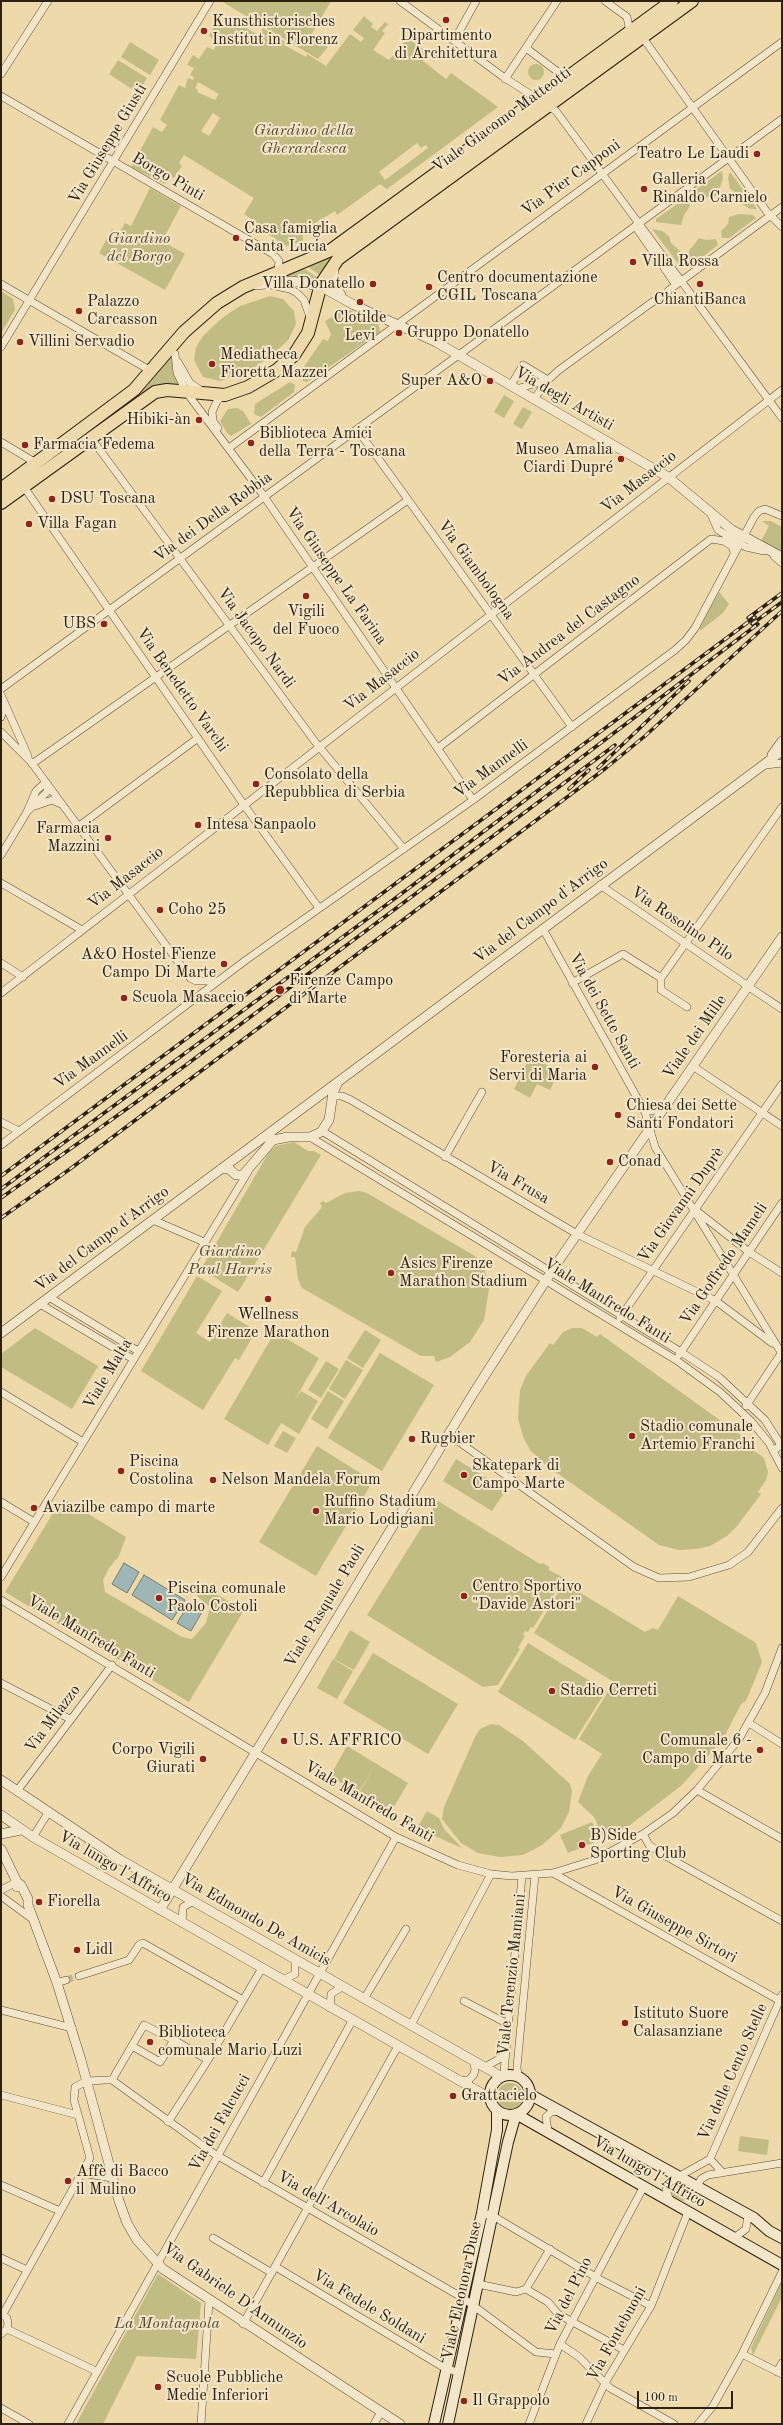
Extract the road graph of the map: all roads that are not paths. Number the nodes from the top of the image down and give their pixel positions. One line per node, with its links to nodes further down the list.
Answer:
1 (48, 1): 14 (street)
2 (210, 1): 23 (street, Via Giuseppe Giusti)
3 (400, 1): 11 (street)
4 (476, 1): 11 (street)
5 (557, 1): 13 (street)
6 (605, 1): 9 (street)
7 (672, 1): 9 (main road, Viale Giacomo Matteotti)
8 (692, 1): 10 (main road, Viale Giacomo Matteotti)
9 (630, 32): 15 (main road, Viale Giacomo Matteotti)
10 (643, 38): 19 (main road, Viale Giacomo Matteotti); 20 (street)
11 (454, 41): 16 (street)
12 (782, 42): 20 (street, Via Pier Capponi)
13 (526, 48): 15 (street); 16 (street)
14 (1, 74)
15 (566, 78): 18 (main road, Viale Giacomo Matteotti)
16 (505, 79): 18 (street)
17 (1, 96): 23 (street, Borgo Pinti)
18 (537, 100): 19 (street); 30 (main road, Viale Giacomo Matteotti)
19 (548, 106): 24 (street); 29 (main road, Viale Giacomo Matteotti)
20 (692, 108): 22 (street); 24 (street, Via Pier Capponi)
21 (782, 119): 22 (street, Via dei Della Robbia)
22 (728, 158): 26 (street); 27 (street, Via dei Della Robbia)
23 (114, 162): 30 (street, Borgo Pinti); 36 (street, Via Giuseppe Giusti)
24 (603, 173): 27 (street); 38 (street, Via Pier Capponi)
25 (780, 208): 26 (street)
26 (770, 216): 28 (street); 31 (street)
27 (637, 222): 31 (street); 43 (street, Via dei Della Robbia)
28 (782, 227)
29 (336, 262): 34 (main road); 37 (street)
30 (278, 271): 35 (main road, Viale Giacomo Matteotti)
31 (678, 283): 45 (street); 52 (street)
32 (1, 284): 36 (street)
33 (264, 284): 34 (street); 35 (street); 39 (street)
34 (320, 286): 37 (street, Via degli Artisti); 39 (main road)
35 (243, 287): 40 (main road)
36 (29, 300): 41 (street, Via Giuseppe Giusti); 44 (street)
37 (347, 302): 38 (street, Via degli Artisti)
38 (397, 324): 43 (street, Via degli Artisti); 57 (street, Via Pier Capponi)
39 (311, 325): 50 (main road)
40 (176, 341): 42 (street); 44 (main road)
41 (1, 347)
42 (175, 354): 48 (street); 49 (street)
43 (459, 355): 46 (street, Via degli Artisti); 54 (street, Via dei Della Robbia)
44 (151, 372): 58 (main road)
45 (548, 380): 46 (street); 46 (street); 51 (street)
46 (513, 387): 51 (street, Via degli Artisti)
47 (782, 390): 52 (street, Via Masaccio)
48 (187, 393): 49 (main road); 55 (main road); 57 (street)
49 (209, 395): 50 (main road)
50 (225, 395): 57 (street)
51 (534, 399): 59 (street, Via degli Artisti)
52 (769, 400): 53 (street); 59 (street, Via Masaccio)
53 (782, 418)
54 (357, 430): 62 (street, Via dei Della Robbia); 63 (street, Via Giambologna)
55 (92, 438): 60 (main road); 71 (street, Via Jacopo Nardi)
56 (1, 442): 58 (street)
57 (229, 448): 62 (street, Via Giuseppe La Farina)
58 (36, 463): 61 (main road)
59 (668, 477): 65 (street, Via degli Artisti); 75 (street, Via Masaccio)
60 (24, 487): 64 (main road); 74 (street, Via Benedetto Varchi)
61 (1, 489)
62 (264, 497): 71 (street, Via dei Della Robbia); 73 (street, Via Giuseppe La Farina)
63 (408, 500): 73 (street); 75 (street, Via Giambologna)
64 (1, 503)
65 (709, 511): 67 (street, Via degli Artisti); 67 (street, Via degli Artisti)
66 (782, 516): 67 (street, Via Mannelli)
67 (744, 539): 68 (street); 68 (street); 69 (street, Via Mannelli); 70 (street)
68 (764, 551): 70 (street)
69 (734, 554): 77 (street, Via Andrea del Castagno); 84 (street, Via Mannelli)
70 (779, 557): 72 (street)
71 (180, 559): 74 (street, Via dei Della Robbia); 76 (street, Via Jacopo Nardi)
72 (782, 563)
73 (312, 568): 76 (street); 79 (street, Via Giuseppe La Farina)
74 (109, 611): 78 (street, Via Benedetto Varchi); 80 (street, Via dei Della Robbia)
75 (491, 614): 77 (street, Via Giambologna); 79 (street, Via Masaccio)
76 (230, 626): 78 (street); 88 (street, Via Jacopo Nardi)
77 (535, 675): 84 (street, Via Giambologna); 89 (street, Via Andrea del Castagno)
78 (156, 677): 86 (street, Via Benedetto Varchi); 91 (street)
79 (396, 687): 88 (street, Via Masaccio); 89 (street, Via Giuseppe La Farina)
80 (1, 689)
81 (1, 695): 82 (street)
82 (4, 704): 83 (street); 91 (street)
83 (1, 717)
84 (572, 727): 95 (street, Via Mannelli)
85 (1, 732): 91 (street)
86 (198, 738): 97 (street, Via Benedetto Varchi); 101 (street)
87 (782, 741): 93 (street, Via del Campo d'Arrigo)
88 (319, 747): 97 (street, Via Masaccio); 102 (street, Via Jacopo Nardi)
89 (438, 748): 95 (street, Via Giuseppe La Farina)
90 (782, 751): 93 (street, Via del Campo d'Arrigo)
91 (31, 763): 94 (street)
92 (782, 763): 93 (street)
93 (762, 766): 105 (street, Via del Campo d'Arrigo)
94 (47, 784): 96 (street); 98 (street); 100 (street)
95 (473, 800): 102 (street, Via Mannelli)
96 (61, 804): 98 (street); 101 (street)
97 (244, 804): 106 (street, Via Masaccio); 107 (street, Via Benedetto Varchi)
98 (35, 806): 100 (street)
99 (782, 806): 111 (street)
100 (27, 812): 103 (street)
101 (79, 826): 106 (street)
102 (404, 848): 107 (street, Via Mannelli)
103 (1, 855)
104 (1, 883): 109 (street)
105 (600, 886): 108 (street, Via del Campo d'Arrigo); 111 (street, Via Rosolino Pilo)
106 (128, 894): 109 (street, Via Masaccio); 117 (street)
107 (319, 908): 116 (street, Via Mannelli)
108 (542, 929): 118 (street, Via dei Sette Santi); 125 (street, Via del Campo d'Arrigo)
109 (82, 930): 114 (street, Via Masaccio)
110 (782, 937): 119 (street, Viale dei Mille)
111 (685, 944): 115 (street); 119 (street, Via Rosolino Pilo)
112 (782, 946): 119 (street, Viale dei Mille)
113 (1, 963): 114 (street)
114 (23, 976): 120 (street, Via Masaccio)
115 (661, 978): 118 (street); 122 (street)
116 (219, 980): 117 (street); 121 (street, Via Mannelli)
117 (196, 981): 121 (street)
118 (572, 983): 130 (street, Via dei Sette Santi)
119 (750, 987): 123 (street, Via Rosolino Pilo); 124 (street, Viale dei Mille); 131 (street, Viale dei Mille)
120 (1, 993)
121 (197, 997): 135 (street, Via Mannelli)
122 (687, 1006)
123 (782, 1010)
124 (697, 1069): 132 (street); 137 (street, Viale dei Mille)
125 (339, 1081): 128 (street, Via del Campo d'Arrigo); 129 (street)
126 (782, 1084): 132 (street, Via Giovanni Duprè)
127 (482, 1092): 142 (street)
128 (319, 1096): 129 (street, Via Frusa); 143 (street, Via del Campo d'Arrigo)
129 (333, 1096): 136 (street); 142 (street, Via Frusa)
130 (641, 1106): 131 (street); 137 (street, Via dei Sette Santi)
131 (664, 1107): 137 (street, Viale dei Mille)
132 (762, 1113): 134 (street); 151 (street, Via Giovanni Duprè)
133 (1, 1122): 135 (street)
134 (782, 1126)
135 (19, 1131): 139 (street, Via Mannelli)
136 (322, 1131): 138 (street); 140 (street)
137 (650, 1131): 151 (street, Via dei Sette Santi); 153 (street, Viale dei Mille)
138 (310, 1137): 141 (street, Viale Manfredo Fanti); 145 (street)
139 (1, 1144)
140 (348, 1148): 141 (street); 148 (street)
141 (342, 1156): 149 (street, Viale Manfredo Fanti)
142 (445, 1157): 153 (street, Via Frusa)
143 (234, 1159): 144 (street, Via del Campo d'Arrigo); 146 (street)
144 (221, 1169): 146 (street); 152 (street, Via del Campo d'Arrigo)
145 (248, 1172): 146 (street); 147 (street, Viale Malta)
146 (234, 1173): 147 (street)
147 (239, 1185): 154 (street, Viale Malta)
148 (418, 1191): 149 (street); 159 (street)
149 (413, 1199): 159 (street, Viale Manfredo Fanti)
150 (782, 1203): 155 (street, Via Goffredo Mameli)
151 (695, 1209): 155 (street, Via dei Sette Santi); 156 (street, Via Giovanni Duprè); 158 (street, Via dei Sette Santi)
152 (152, 1220): 154 (street); 160 (street, Via del Campo d'Arrigo)
153 (579, 1235): 156 (street, Via Frusa); 159 (street, Viale dei Mille)
154 (204, 1242): 166 (street, Viale Malta)
155 (749, 1252): 157 (street, Via dei Sette Santi); 158 (street, Via Goffredo Mameli)
156 (652, 1272): 161 (street, Via Frusa); 163 (street, Via Giovanni Duprè)
157 (782, 1273)
158 (734, 1275): 161 (street, Via Goffredo Mameli); 167 (street, Via dei Sette Santi)
159 (548, 1276): 163 (street); 164 (street, Viale Manfredo Fanti); 172 (street, Viale dei Mille)
160 (49, 1297): 162 (street, Via del Campo d'Arrigo); 166 (street)
161 (716, 1301): 167 (street, Via Frusa); 168 (street, Via Goffredo Mameli)
162 (40, 1304): 165 (street, Via del Campo d'Arrigo); 169 (street)
163 (622, 1315): 164 (street, Via Giovanni Duprè); 168 (street)
164 (617, 1323): 170 (street, Viale Manfredo Fanti)
165 (1, 1333)
166 (138, 1351): 169 (street, Viale Malta)
167 (781, 1351): 173 (street)
168 (682, 1352): 170 (street, Via Goffredo Mameli); 173 (street)
169 (133, 1359): 176 (street, Viale Malta)
170 (676, 1360): 174 (street, Viale Manfredo Fanti)
171 (1, 1392): 176 (street)
172 (473, 1394): 175 (street, Viale Pasquale Paoli)
173 (748, 1403): 174 (street); 177 (street)
174 (742, 1411): 177 (street, Viale Manfredo Fanti)
175 (448, 1434): 180 (street); 191 (street, Viale Pasquale Paoli)
176 (83, 1442): 181 (street, Viale Malta)
177 (773, 1451): 178 (street, Viale Manfredo Fanti)
178 (782, 1468)
179 (1, 1502): 181 (street)
180 (782, 1508)
181 (34, 1522): 182 (street, Viale Malta)
182 (1, 1577)
183 (1, 1600): 185 (street, Viale Manfredo Fanti)
184 (782, 1648): 186 (street, Viale Manfredo Fanti)
185 (112, 1665): 188 (street, Via Milazzo); 191 (street, Viale Manfredo Fanti)
186 (778, 1671): 189 (street, Viale Manfredo Fanti)
187 (1, 1683): 188 (street)
188 (70, 1719): 194 (street, Via Milazzo)
189 (749, 1723): 190 (street); 193 (street, Viale Manfredo Fanti)
190 (782, 1744)
191 (255, 1752): 201 (street, Viale Manfredo Fanti); 210 (street, Viale Pasquale Paoli)
192 (1, 1780): 194 (street, Via Edmondo De Amicis)
193 (697, 1790): 199 (street, Viale Manfredo Fanti); 202 (street)
194 (17, 1791): 195 (street, Via Edmondo De Amicis)
195 (48, 1812): 200 (street, Via lungo l'Affrico); 210 (street, Via Edmondo De Amicis)
196 (1, 1816): 197 (street, Via lungo l'Affrico)
197 (21, 1830): 198 (street); 200 (street, Via lungo l'Affrico)
198 (1, 1834)
199 (643, 1834): 204 (street, Viale Manfredo Fanti); 214 (street)
200 (32, 1837): 213 (street, Via lungo l'Affrico)
201 (396, 1837): 205 (street, Viale Manfredo Fanti); 220 (street, Via dei Falcucci)
202 (782, 1839)
203 (1, 1849): 208 (street, Via Gabriele D'Annunzio)
204 (553, 1873): 206 (street, Viale Manfredo Fanti); 226 (street, Via Giuseppe Sirtori)
205 (491, 1874): 207 (street, Viale Manfredo Fanti); 233 (street)
206 (535, 1875): 207 (street, Viale Manfredo Fanti); 243 (street, Viale Terenzio Mamiani)
207 (522, 1876): 232 (street, Viale Terenzio Mamiani)
208 (17, 1882): 209 (street); 215 (street, Via Gabriele D'Annunzio)
209 (1, 1890)
210 (172, 1890): 212 (street, Via Edmondo De Amicis); 213 (street, Viale Pasquale Paoli)
211 (1, 1896): 215 (street)
212 (192, 1902): 216 (street, Via lungo l'Affrico); 218 (street, Via Edmondo De Amicis)
213 (160, 1910): 216 (street, Via lungo l'Affrico)
214 (782, 1921)
215 (36, 1922): 234 (street, Via Gabriele D'Annunzio)
216 (182, 1923): 219 (street, Via lungo l'Affrico)
217 (406, 1929): 225 (street)
218 (295, 1960): 220 (street, Via Edmondo De Amicis); 222 (street)
219 (262, 1968): 222 (street, Via lungo l'Affrico); 227 (street)
220 (320, 1974): 223 (street, Via Edmondo De Amicis); 224 (street, Via dei Falcucci)
221 (79, 1976): 227 (street)
222 (283, 1980): 224 (street, Via lungo l'Affrico)
223 (342, 1987): 225 (street, Via Edmondo De Amicis); 229 (street)
224 (308, 1995): 229 (street, Via lungo l'Affrico); 256 (street, Via dei Falcucci)
225 (364, 1999): 233 (street, Via Edmondo De Amicis)
226 (781, 1999): 257 (street, Via delle Cento Stelle)
227 (243, 2000): 239 (street)
228 (464, 2001): 232 (street)
229 (330, 2008): 231 (street, Via lungo l'Affrico)
230 (1, 2010): 234 (street)
231 (352, 2021): 237 (street, Via lungo l'Affrico); 263 (street)
232 (508, 2024): 238 (street, Viale Terenzio Mamiani)
233 (411, 2025): 240 (street, Via Edmondo De Amicis)
234 (72, 2028): 246 (street, Via Gabriele D'Annunzio)
235 (174, 2040): 236 (street); 236 (street); 239 (street)
236 (132, 2046): 244 (street)
237 (398, 2046): 245 (street, Via lungo l'Affrico); 268 (street)
238 (506, 2055): 241 (street, Viale Terenzio Mamiani); 242 (street, Viale Terenzio Mamiani)
239 (208, 2060): 254 (street)
240 (473, 2060): 241 (street, Via Edmondo De Amicis); 245 (street)
241 (485, 2067): 242 (street, Via Edmondo De Amicis)
242 (502, 2077): 243 (main road); 249 (main road)
243 (518, 2077): 247 (main road)
244 (112, 2080): 246 (street); 254 (street, Via dell'Arcolaio)
245 (460, 2080): 249 (street, Via lungo l'Affrico)
246 (87, 2081): 253 (street); 262 (street, Via Gabriele D'Annunzio)
247 (529, 2094): 251 (main road); 252 (main road)
248 (1, 2095): 253 (street)
249 (490, 2098): 250 (main road, Via lungo l'Affrico)
250 (497, 2110): 252 (main road, Via lungo l'Affrico); 271 (main road, Viale Eleonora Duse)
251 (559, 2111): 255 (street); 261 (main road)
252 (516, 2114): 255 (main road, Via lungo l'Affrico); 273 (main road, Viale Eleonora Duse)
253 (78, 2115): 260 (street)
254 (168, 2122): 256 (street, Via dell'Arcolaio)
255 (548, 2131): 265 (main road, Via lungo l'Affrico)
256 (217, 2156): 263 (street, Via dell'Arcolaio); 279 (street, Via dei Falcucci)
257 (710, 2159): 259 (street, Via delle Cento Stelle); 261 (street, Via delle Cento Stelle)
258 (782, 2162): 259 (street)
259 (722, 2172): 266 (street)
260 (82, 2173): 262 (street); 269 (street)
261 (676, 2176): 266 (main road); 267 (street, Via lungo l'Affrico)
262 (112, 2178): 279 (street, Via Gabriele D'Annunzio)
263 (263, 2183): 268 (street, Via dell'Arcolaio)
264 (1, 2185): 269 (street)
265 (644, 2186): 267 (main road, Via lungo l'Affrico); 284 (street, Via del Pino)
266 (697, 2187): 272 (main road)
267 (670, 2201): 270 (main road, Via lungo l'Affrico)
268 (308, 2208): 282 (street); 287 (street, Via dell'Arcolaio)
269 (60, 2211): 281 (street)
270 (688, 2212): 275 (main road, Via lungo l'Affrico); 290 (street, Via Fontebuoni)
271 (482, 2213): 273 (street, Viale Eleonora Duse); 287 (main road, Viale Eleonora Duse)
272 (748, 2215): 275 (street); 276 (main road)
273 (494, 2216): 277 (street); 285 (main road, Viale Eleonora Duse)
274 (213, 2238): 282 (street, Via Fedele Soldani)
275 (734, 2238): 280 (main road, Via lungo l'Affrico)
276 (782, 2238)
277 (550, 2250): 284 (street); 286 (street)
278 (1, 2258): 281 (street)
279 (156, 2264): 288 (street, Via Gabriele D'Annunzio); 301 (street, Via dei Falcucci)
280 (782, 2265)
281 (27, 2270): 291 (street)
282 (274, 2270): 293 (street); 300 (street, Via Fedele Soldani)
283 (782, 2272): 298 (street)
284 (594, 2276): 290 (street); 292 (street, Via del Pino)
285 (478, 2284): 286 (street); 289 (main road, Viale Eleonora Duse)
286 (526, 2289): 292 (street)
287 (463, 2298): 289 (street, Via dell'Arcolaio); 300 (main road, Viale Eleonora Duse)
288 (209, 2301): 293 (street, Via Gabriele D'Annunzio); 309 (street)
289 (474, 2306): 297 (street, Via dell'Arcolaio); 303 (main road, Viale Eleonora Duse)
290 (651, 2306): 296 (street, Via Fontebuoni)
291 (2, 2314): 294 (street)
292 (572, 2321): 295 (street, Via del Pino); 296 (street)
293 (243, 2324): 306 (street, Via Gabriele D'Annunzio)
294 (4, 2332): 301 (street)
295 (560, 2344): 297 (street, Via del Pino); 304 (street)
296 (624, 2350): 304 (street, Via Fontebuoni)
297 (556, 2354): 314 (street, Via del Pino)
298 (742, 2354): 302 (street); 317 (street)
299 (782, 2363): 302 (street)
300 (447, 2370): 303 (street, Viale Eleonora Duse); 312 (main road, Viale Eleonora Duse)
301 (96, 2371): 308 (street, Via dei Falcucci)
302 (780, 2373)
303 (459, 2374): 313 (main road, Viale Eleonora Duse)
304 (605, 2383): 315 (street, Via Fontebuoni); 316 (street)
305 (1, 2408): 307 (street)
306 (381, 2412): 310 (street); 311 (street, Via Gabriele D'Annunzio)
307 (29, 2424)
308 (68, 2424)
309 (201, 2424)
310 (374, 2424)
311 (400, 2424)
312 (434, 2424)
313 (448, 2424)
314 (529, 2424)
315 (586, 2424)
316 (674, 2424)
317 (698, 2424)

